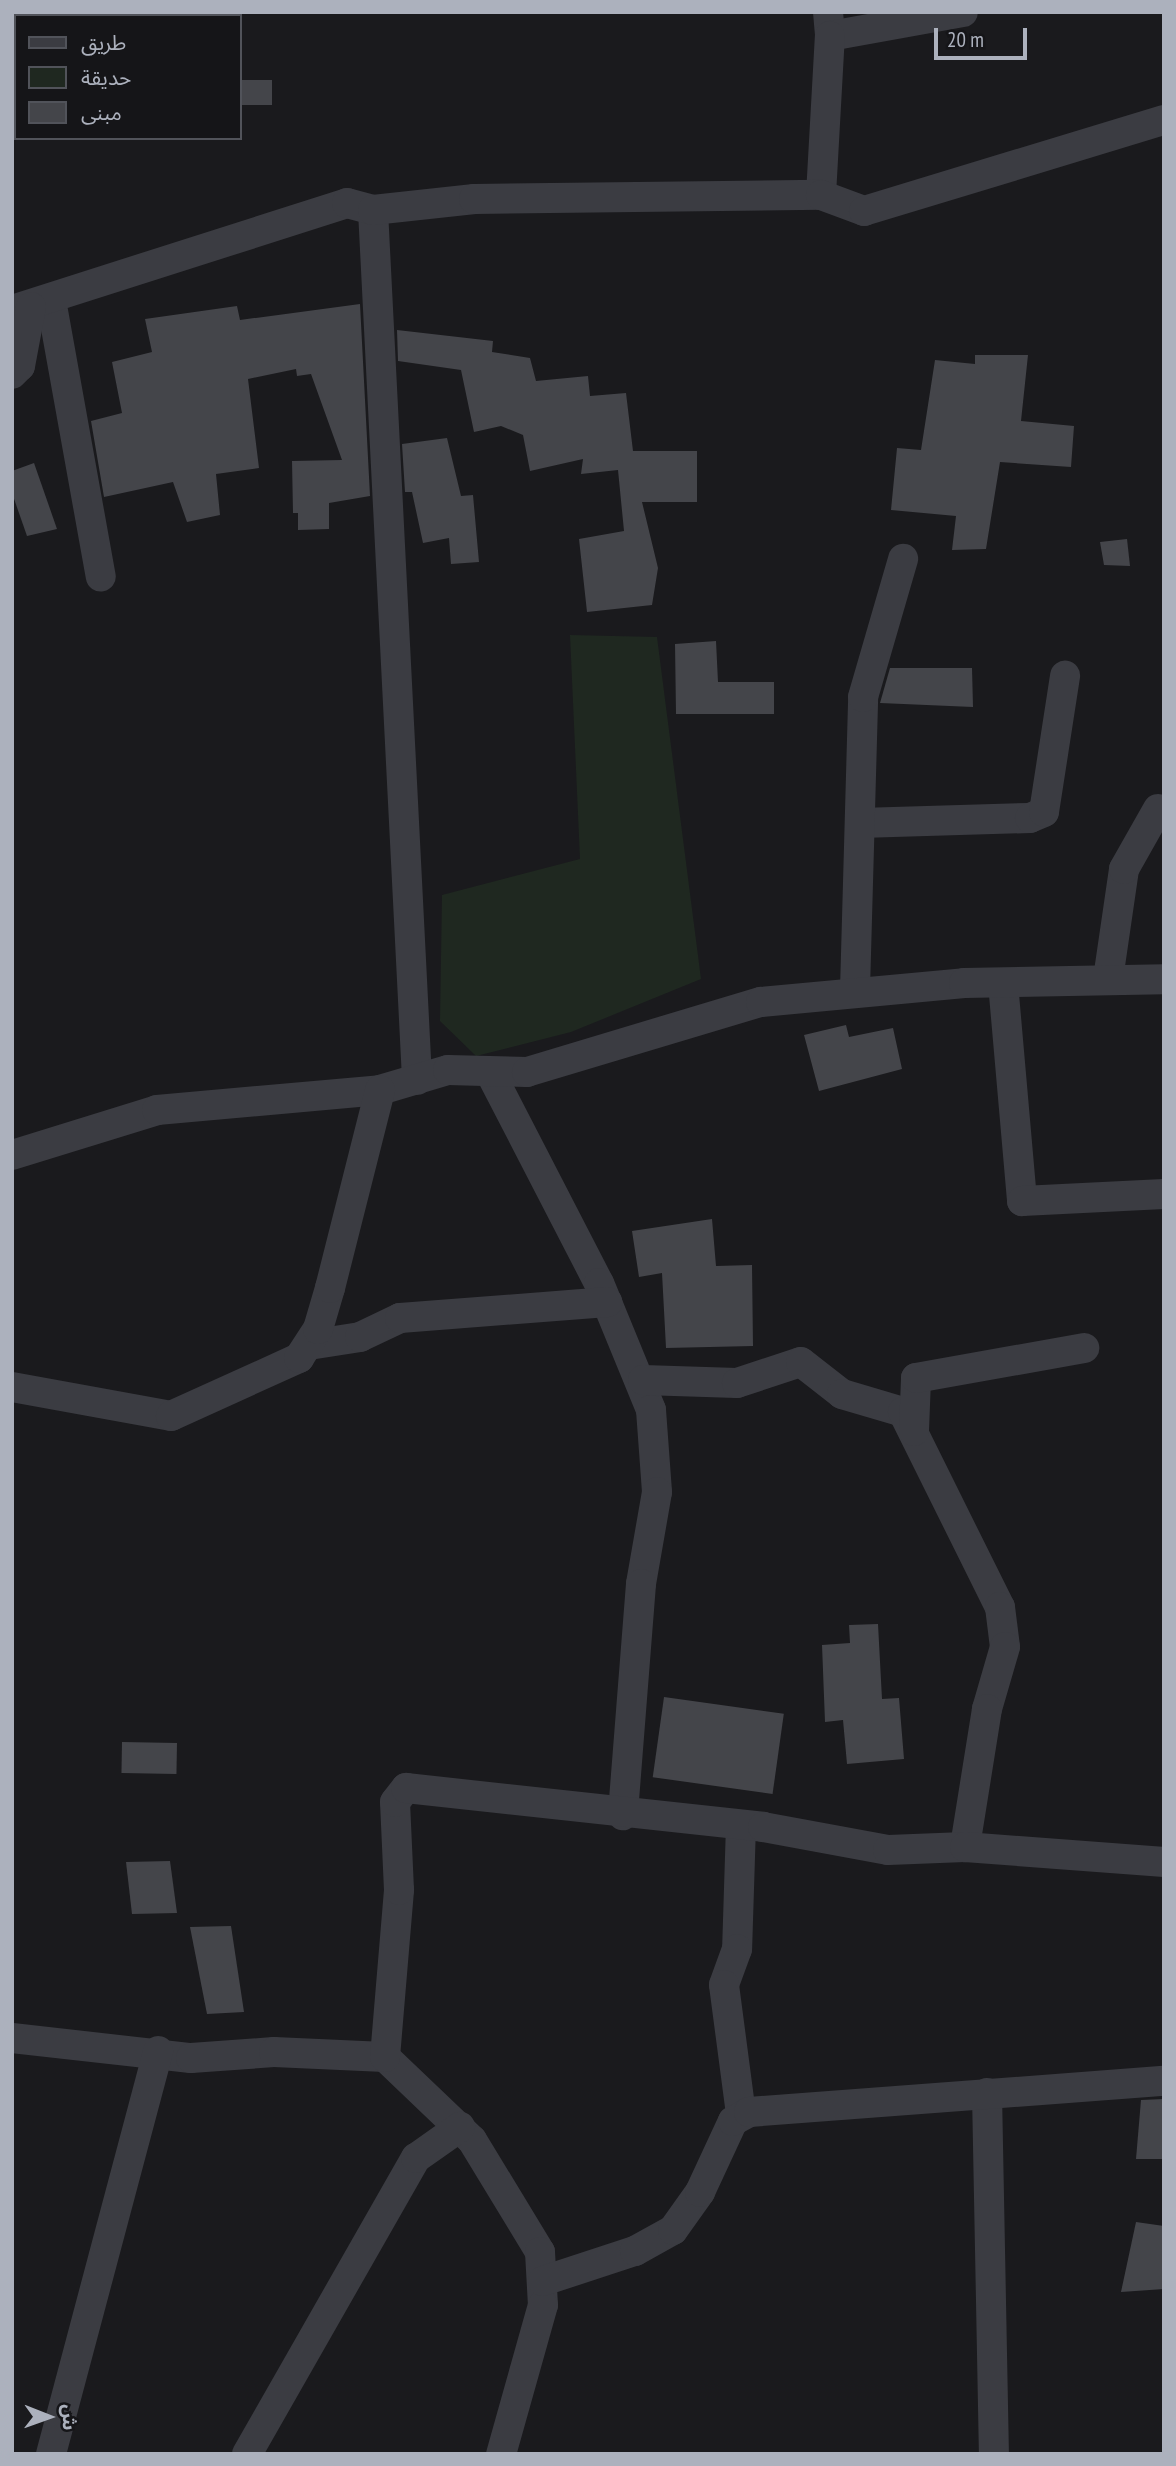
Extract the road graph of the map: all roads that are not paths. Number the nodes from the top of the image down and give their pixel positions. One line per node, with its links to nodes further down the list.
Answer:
1 (963, 12): 2 (street)
2 (829, 24): 4 (street)
3 (1164, 120): 4 (street)
4 (821, 195): 5 (street)
5 (373, 210): 6 (street); 18 (street)
6 (31, 305): 7 (street); 9 (street)
7 (12, 373)
8 (903, 559): 12 (street)
9 (101, 577)
10 (1065, 676): 12 (street)
11 (1158, 809): 13 (street)
12 (860, 823): 16 (street)
13 (1108, 979): 14 (street); 15 (street)
14 (1164, 979)
15 (1003, 983): 16 (street); 21 (street)
16 (855, 990): 17 (street)
17 (492, 1076): 18 (street); 22 (street)
18 (417, 1080): 19 (street)
19 (380, 1090): 20 (street); 23 (street)
20 (12, 1155)
21 (1164, 1194)
22 (607, 1303): 23 (street); 25 (street)
23 (309, 1345): 26 (street)
24 (1084, 1348): 27 (street)
25 (643, 1380): 27 (street); 28 (street)
26 (12, 1387)
27 (914, 1431): 30 (street)
28 (623, 1815): 29 (street); 34 (street)
29 (741, 1825): 30 (street); 37 (street)
30 (965, 1847): 31 (street)
31 (1164, 1862)
32 (12, 2038): 33 (street)
33 (158, 2051): 34 (street); 40 (street)
34 (385, 2057): 38 (street)
35 (1164, 2081): 36 (street)
36 (987, 2093): 37 (street); 43 (street)
37 (741, 2115): 39 (street)
38 (460, 2127): 39 (street); 41 (street)
39 (543, 2281): 42 (street)
40 (51, 2454)
41 (247, 2454)
42 (501, 2454)
43 (994, 2454)

